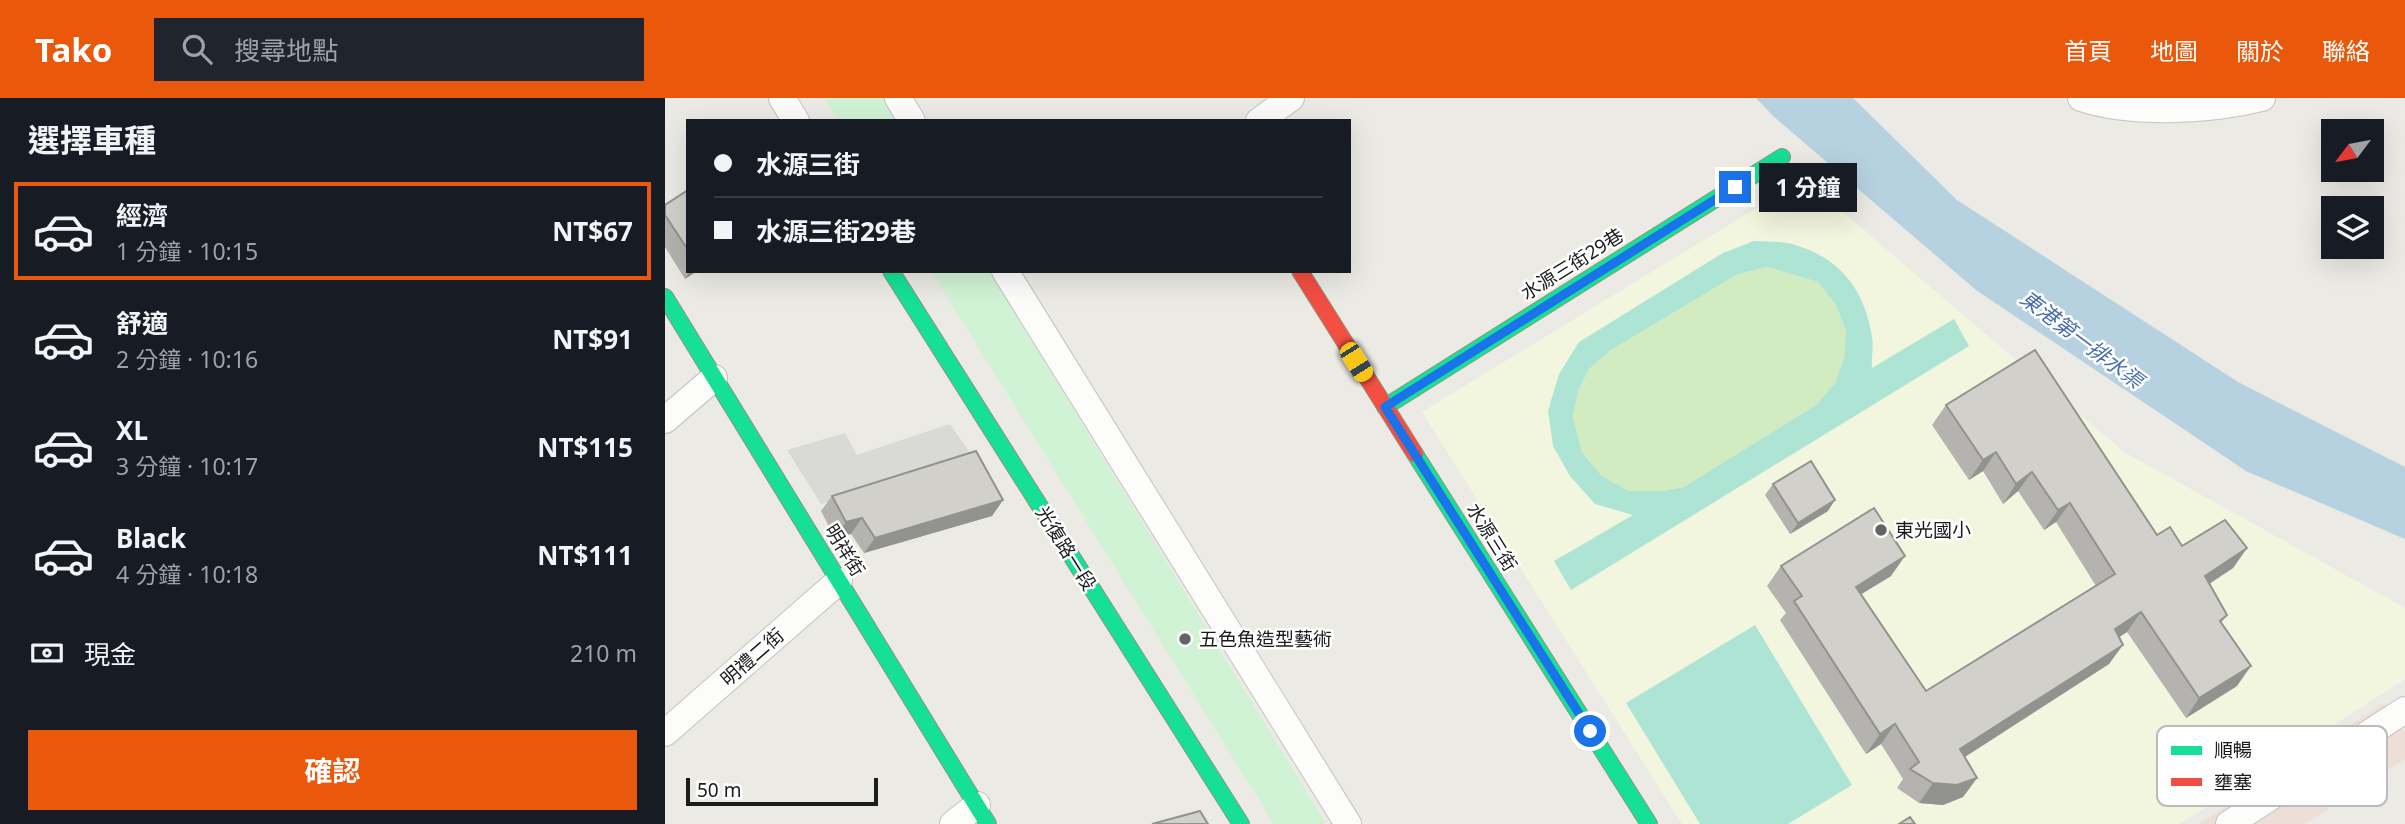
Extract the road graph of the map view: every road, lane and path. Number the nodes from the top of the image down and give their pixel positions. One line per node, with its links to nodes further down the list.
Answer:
1 (782, 98): 6 (street)
2 (898, 98): 7 (street)
3 (1291, 98): 8 (street)
4 (2081, 98): 5 (street)
5 (2262, 98)
6 (795, 119)
7 (911, 119)
8 (1262, 119)
9 (1782, 158): 15 (street, 水源三街29巷)
10 (892, 273): 24 (street, 光復路一段)
11 (1006, 273): 25 (street)
12 (1301, 273): 15 (street, 水源三街)
13 (665, 297): 14 (street, 明祥街)
14 (715, 378): 16 (street); 17 (street, 明祥街)
15 (1385, 407): 26 (street, 水源三街)
16 (665, 420)
17 (839, 581): 20 (street, 明禮二街); 22 (street, 明祥街)
18 (2405, 710): 19 (street)
19 (2380, 726)
20 (665, 733)
21 (2257, 806): 27 (street)
22 (983, 814): 23 (street)
23 (953, 824)
24 (1241, 824)
25 (1348, 824)
26 (1649, 824)
27 (2229, 824)

